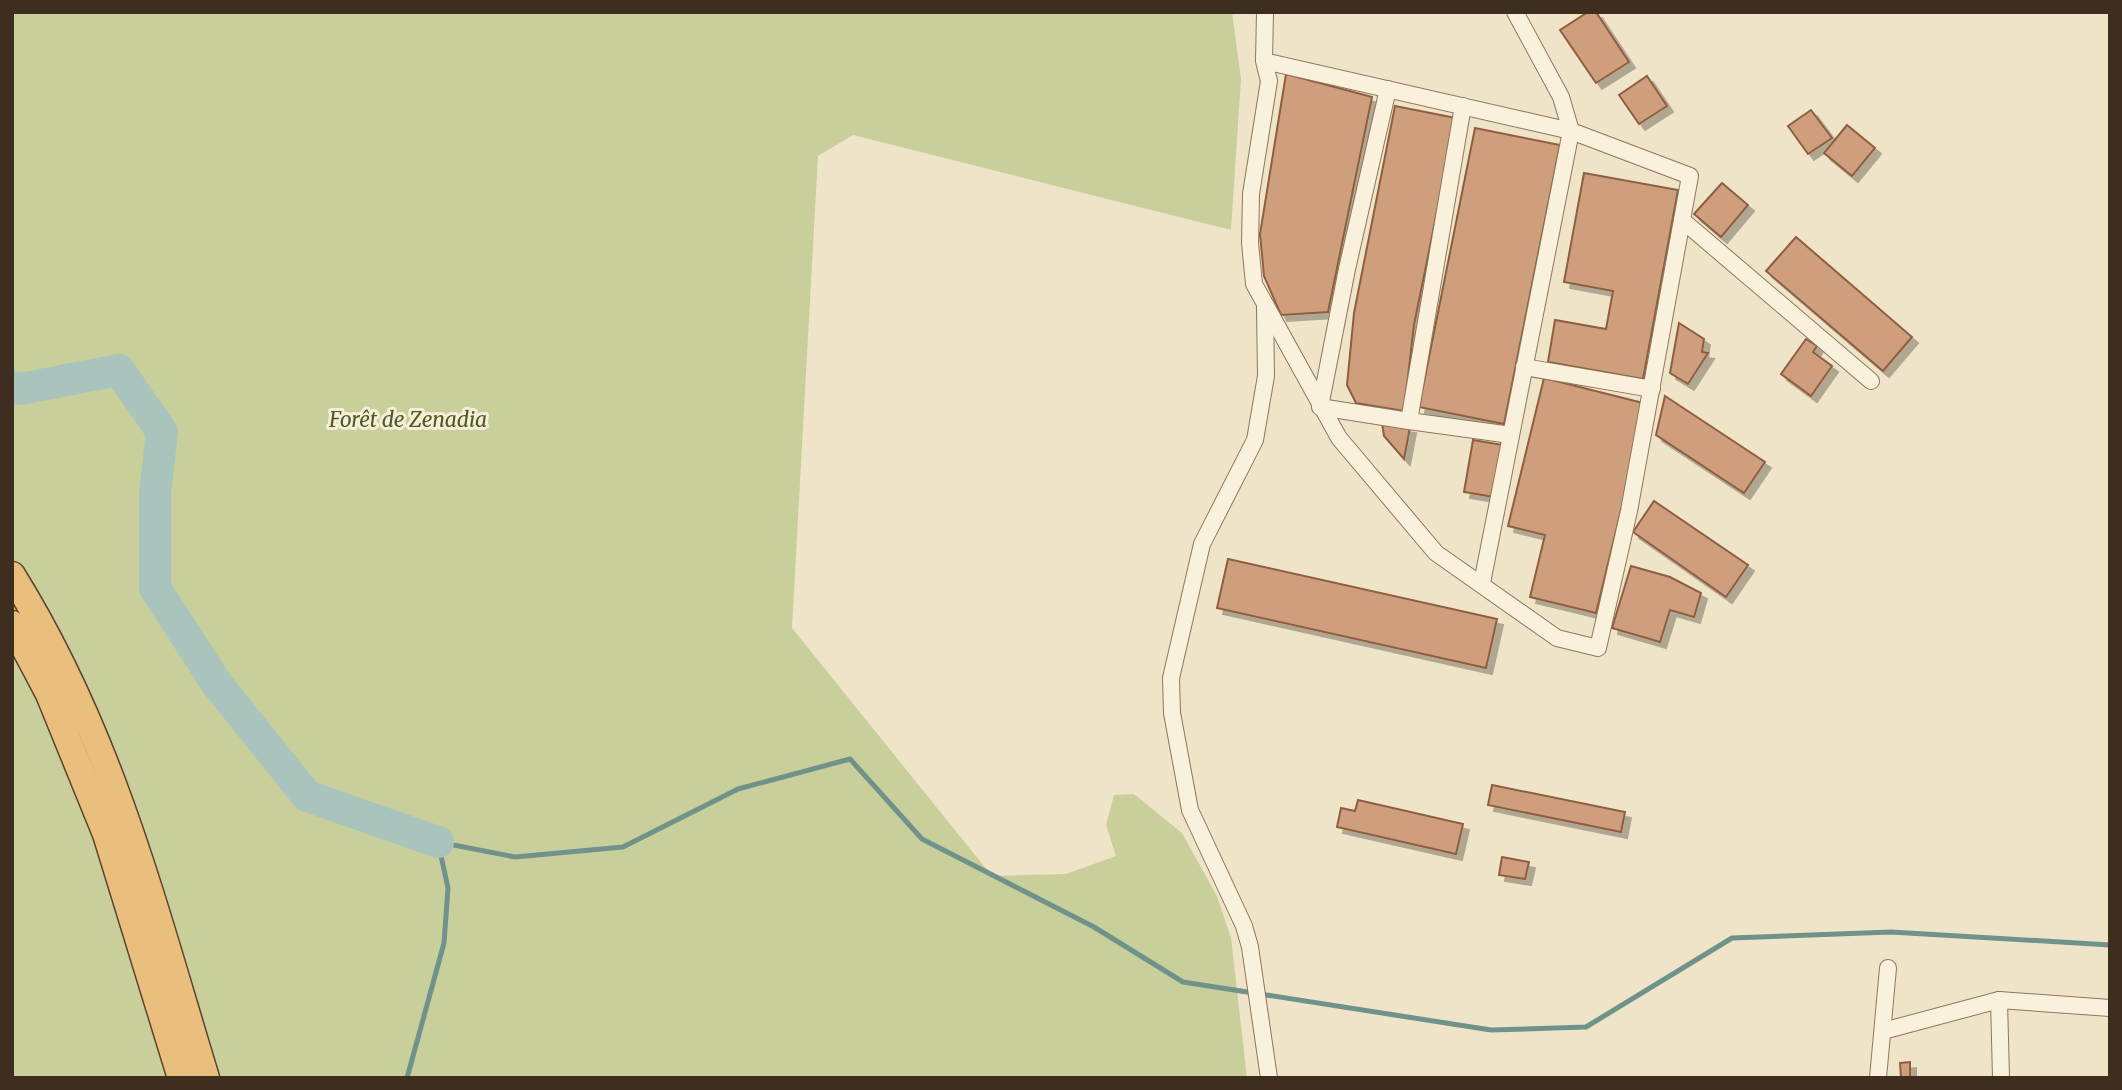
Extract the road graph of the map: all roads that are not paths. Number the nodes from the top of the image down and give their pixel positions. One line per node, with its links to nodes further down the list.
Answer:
1 (1265, 12): 3 (street)
2 (1515, 12): 6 (street)
3 (1265, 61): 4 (street); 8 (street)
4 (1388, 89): 5 (street); 12 (street)
5 (1463, 106): 6 (street); 13 (street)
6 (1571, 131): 7 (street); 9 (street)
7 (1682, 220): 10 (street); 11 (street)
8 (1265, 303): 12 (street); 24 (street)
9 (1524, 367): 11 (street); 14 (street)
10 (1871, 381)
11 (1652, 389): 16 (street)
12 (1320, 407): 13 (street); 16 (street)
13 (1409, 421): 14 (street)
14 (1511, 435): 16 (street)
15 (12, 575): 23 (highway)
16 (1482, 583)
17 (12, 624): 22 (highway)
18 (1888, 968): 21 (street)
19 (1999, 1000): 20 (street); 21 (street); 26 (street)
20 (2110, 1009)
21 (1883, 1031): 25 (street)
22 (181, 1078)
23 (206, 1078)
24 (1269, 1078)
25 (1878, 1078)
26 (2001, 1078)

